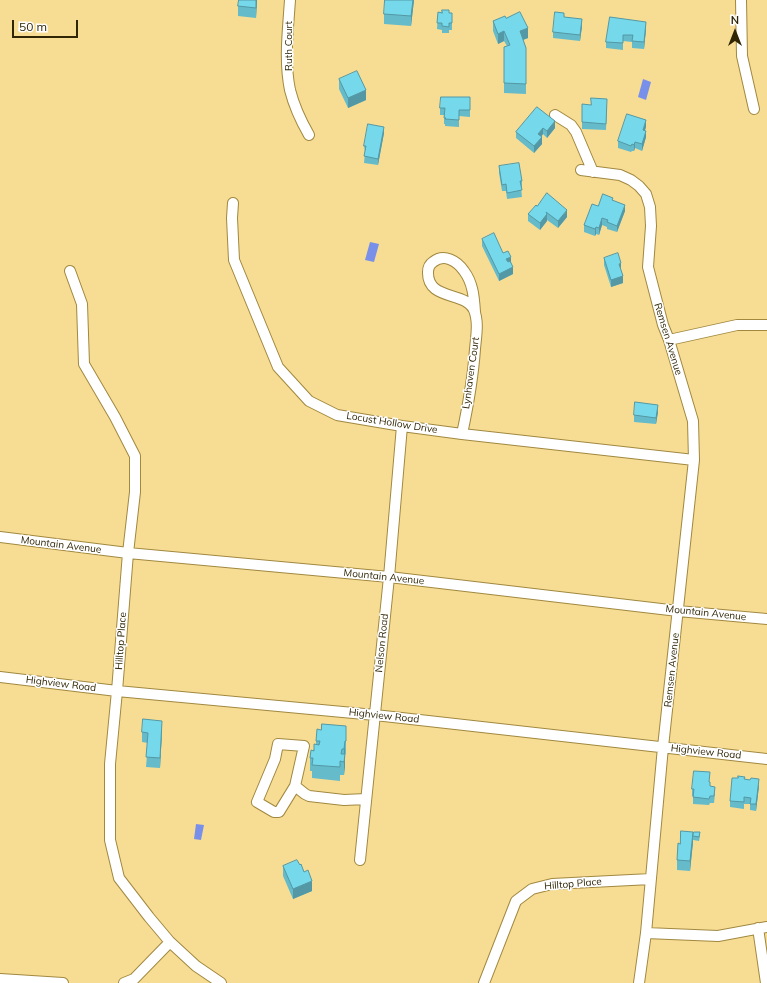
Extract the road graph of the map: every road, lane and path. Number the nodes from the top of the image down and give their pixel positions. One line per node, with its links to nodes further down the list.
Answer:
1 (290, 0): 5 (street, Ruth Court)
2 (741, 0): 3 (street)
3 (754, 109)
4 (555, 115): 7 (street)
5 (309, 135)
6 (581, 170): 7 (street, Remsen Avenue)
7 (593, 172): 12 (street, Remsen Avenue)
8 (234, 203): 13 (street, Locust Hollow Drive)
9 (70, 271): 17 (street, Hilltop Place)
10 (475, 312): 10 (street, Lynhaven Court); 14 (street, Lynhaven Court)
11 (767, 326): 12 (street)
12 (669, 340): 15 (street, Remsen Avenue)
13 (402, 426): 14 (street, Locust Hollow Drive); 18 (street, Nelson Road)
14 (462, 434): 15 (street, Locust Hollow Drive)
15 (694, 460): 19 (street, Remsen Avenue)
16 (0, 537): 17 (street, Mountain Avenue)
17 (128, 553): 18 (street, Mountain Avenue); 22 (street, Hilltop Place)
18 (389, 577): 19 (street, Mountain Avenue); 23 (street, Nelson Road)
19 (678, 611): 20 (street, Mountain Avenue); 24 (street, Remsen Avenue)
20 (767, 619)
21 (0, 677): 22 (street, Highview Road)
22 (117, 690): 23 (street, Highview Road); 32 (street, Hilltop Place)
23 (375, 715): 24 (street, Highview Road); 27 (street, Nelson Road)
24 (663, 748): 25 (street, Highview Road); 29 (street, Remsen Avenue)
25 (767, 759)
26 (295, 786): 26 (street); 27 (street)
27 (366, 799): 28 (street, Nelson Road)
28 (360, 860)
29 (651, 879): 31 (street, Remsen Avenue); 37 (street, Hilltop Place)
30 (763, 928): 31 (street); 39 (street)
31 (646, 933): 38 (street, Remsen Avenue)
32 (170, 942): 35 (street); 36 (street, Hilltop Place)
33 (0, 979): 34 (street)
34 (64, 983)
35 (124, 983)
36 (221, 983)
37 (484, 983)
38 (639, 983)
39 (766, 983)

